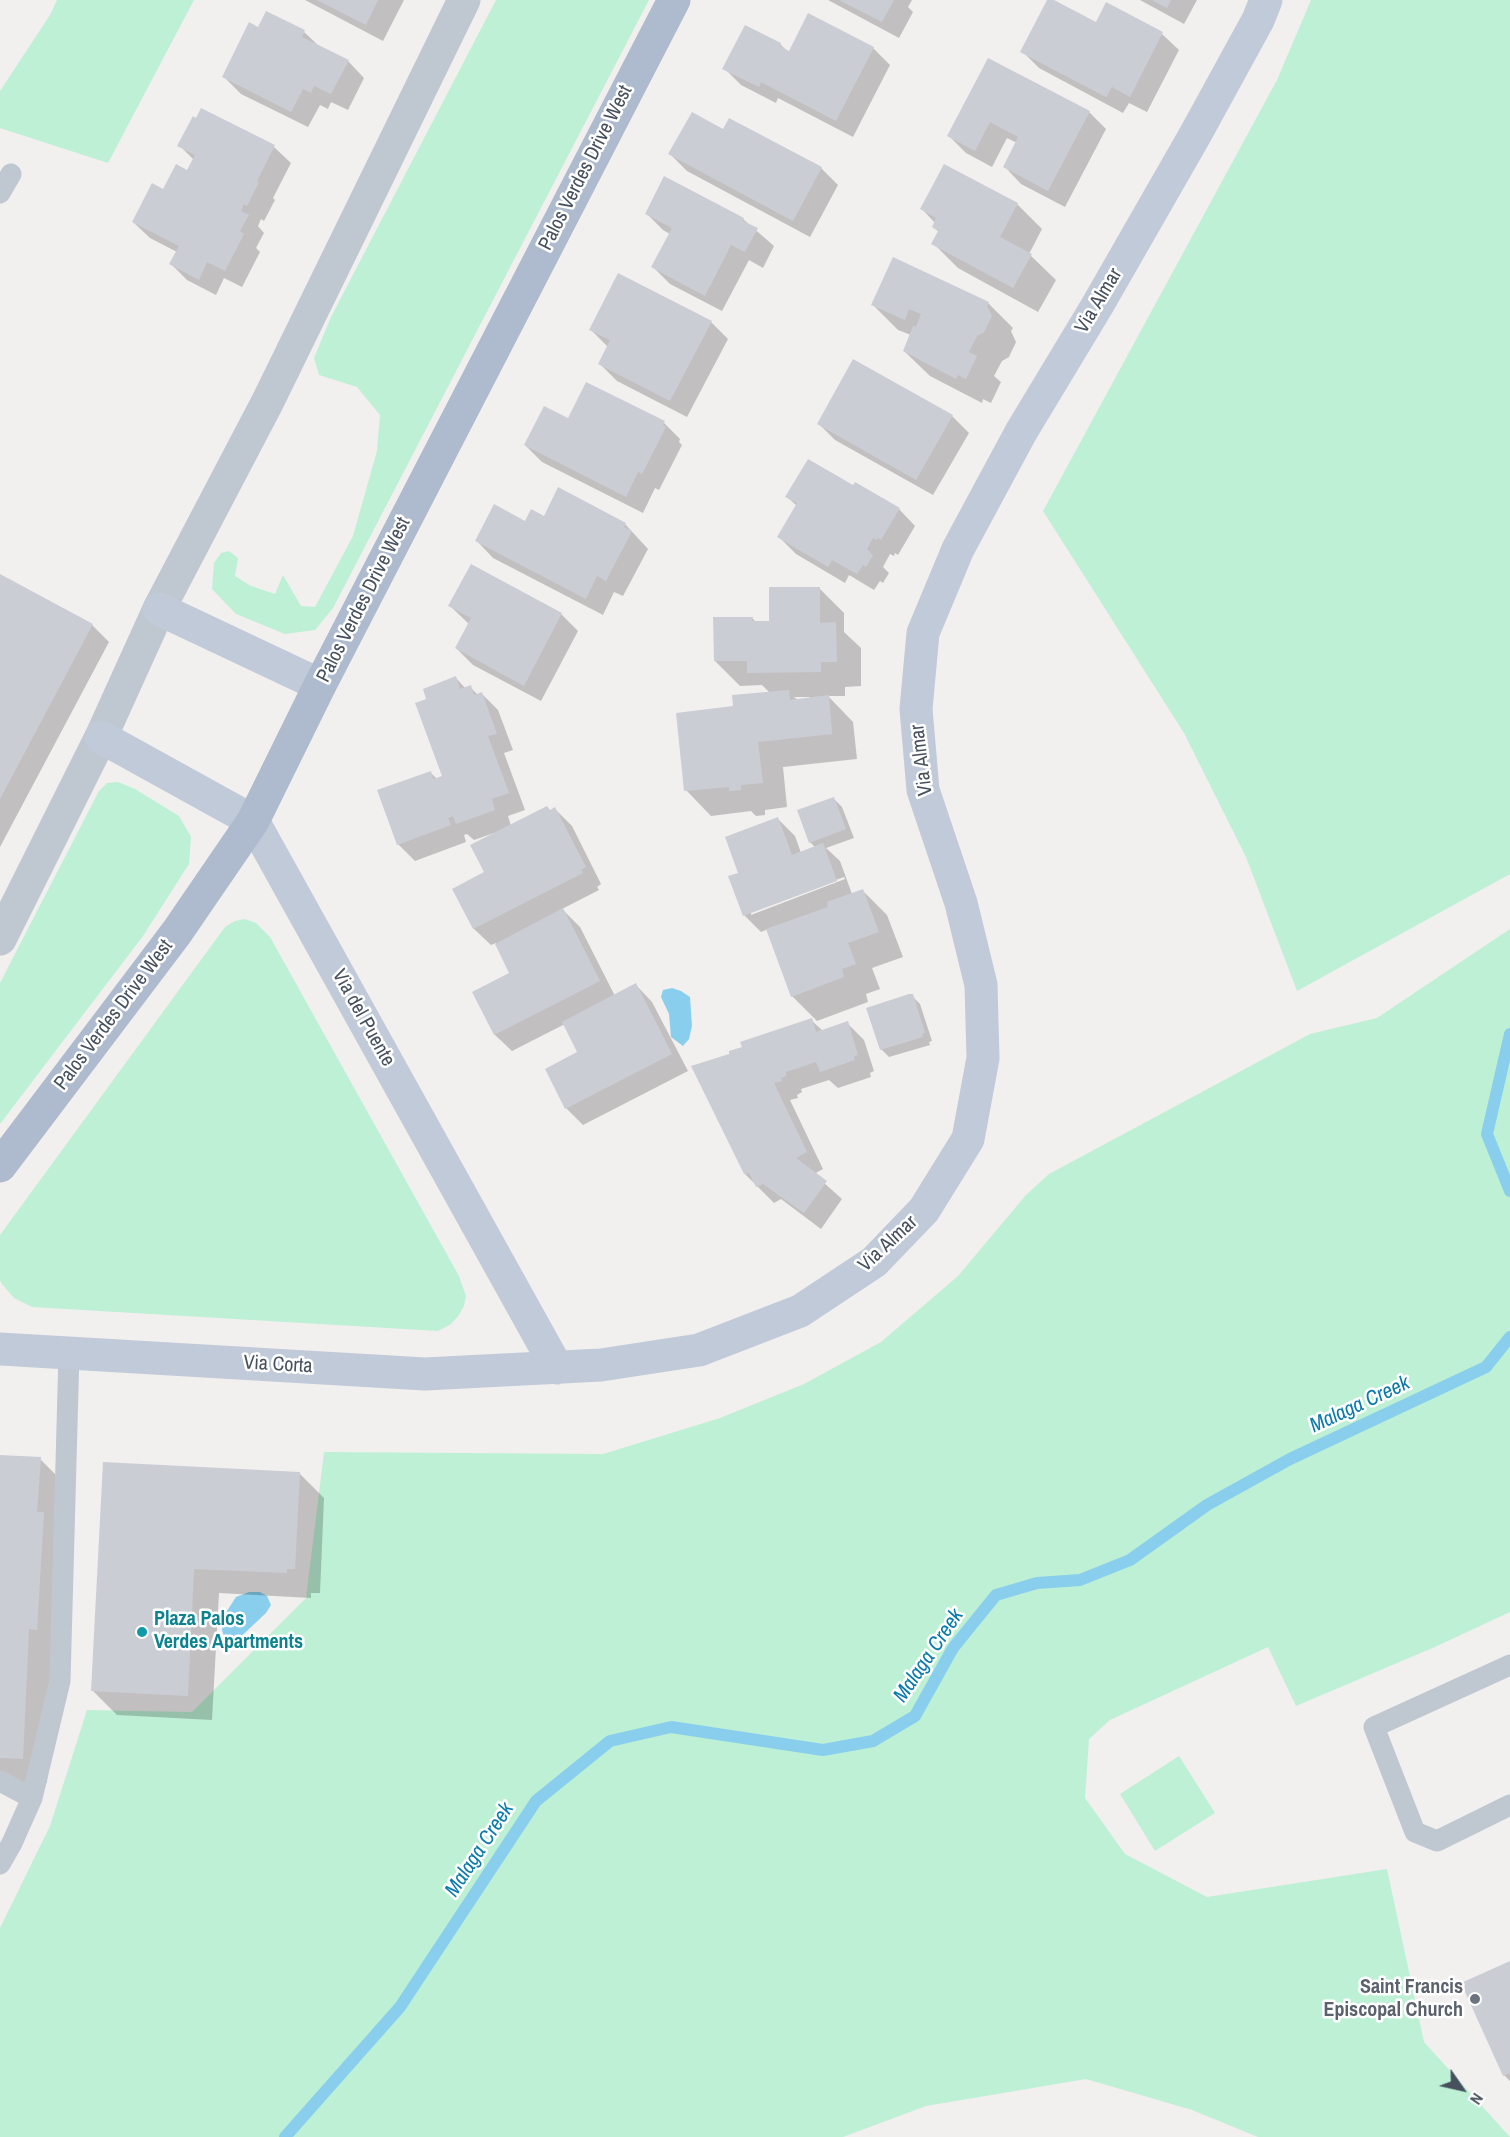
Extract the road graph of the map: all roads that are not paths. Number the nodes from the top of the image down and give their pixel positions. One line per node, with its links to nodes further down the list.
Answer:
1 (464, 0): 6 (street)
2 (674, 0): 7 (main road, Palos Verdes Drive West)
3 (1266, 0): 14 (street, Via Almar)
4 (11, 174): 5 (lane)
5 (0, 193)
6 (159, 609): 7 (street); 8 (street)
7 (320, 685): 9 (main road, Palos Verdes Drive West)
8 (101, 737): 9 (street); 10 (street)
9 (253, 821): 11 (main road, Palos Verdes Drive West); 14 (street, Via del Puente)
10 (0, 939)
11 (0, 1166)
12 (0, 1349): 13 (street, Via Corta)
13 (69, 1353): 14 (street, Via Corta); 17 (lane)
14 (557, 1368)
15 (1510, 1665): 18 (lane)
16 (0, 1781): 17 (lane)
17 (32, 1798): 19 (lane)
18 (1510, 1805)
19 (6, 1840): 20 (lane)
20 (0, 1864)

